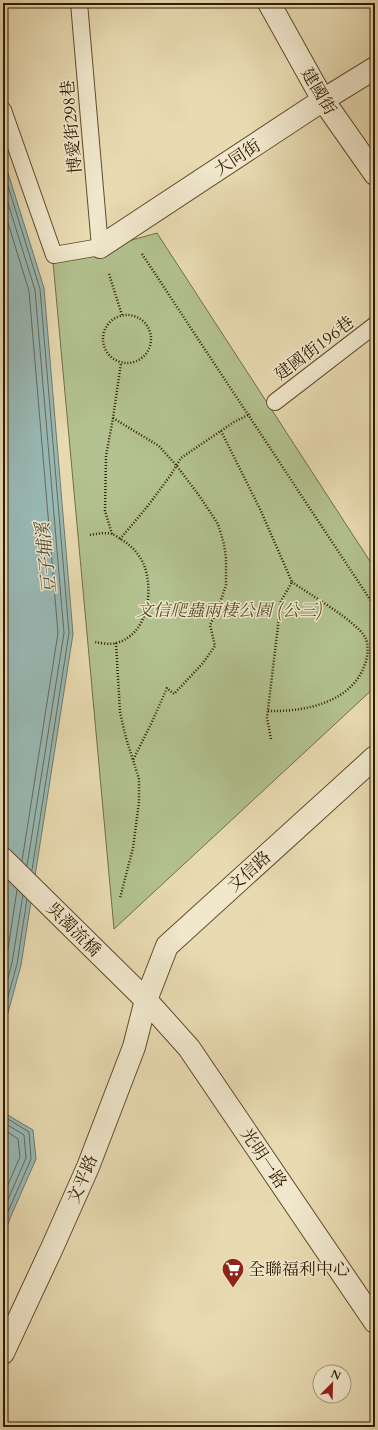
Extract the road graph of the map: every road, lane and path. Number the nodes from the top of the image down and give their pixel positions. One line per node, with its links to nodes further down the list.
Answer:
1 (79, 3): 8 (lane, 博愛街298巷)
2 (269, 3): 4 (street, 建國街)
3 (375, 68): 4 (street, 大同街)
4 (323, 100): 6 (street, 建國街); 7 (street, 大同街)
5 (3, 110): 8 (lane)
6 (375, 174)
7 (126, 230): 8 (street, 大同街); 13 (path)
8 (100, 247): 9 (path)
9 (122, 315): 11 (path); 11 (path)
10 (375, 325): 12 (lane, 建國街196巷)
11 (121, 362): 14 (path)
12 (275, 402): 13 (path)
13 (249, 415): 15 (path); 21 (path)
14 (113, 418): 16 (path); 17 (path)
15 (221, 431): 16 (path); 20 (path)
16 (176, 465): 19 (path); 27 (path)
17 (112, 534): 18 (path); 19 (path)
18 (90, 535)
19 (120, 538): 23 (path)
20 (292, 582): 24 (path); 24 (path)
21 (375, 607)
22 (95, 642): 23 (path)
23 (116, 643): 27 (path)
24 (268, 711): 25 (path)
25 (271, 739)
26 (375, 757): 30 (street, 文信路)
27 (133, 760): 29 (path)
28 (3, 859): 30 (street, 吳濁流橋)
29 (120, 898)
30 (146, 1000): 31 (street, 光明一路); 32 (street, 文平路)
31 (375, 1322)
32 (3, 1353)

